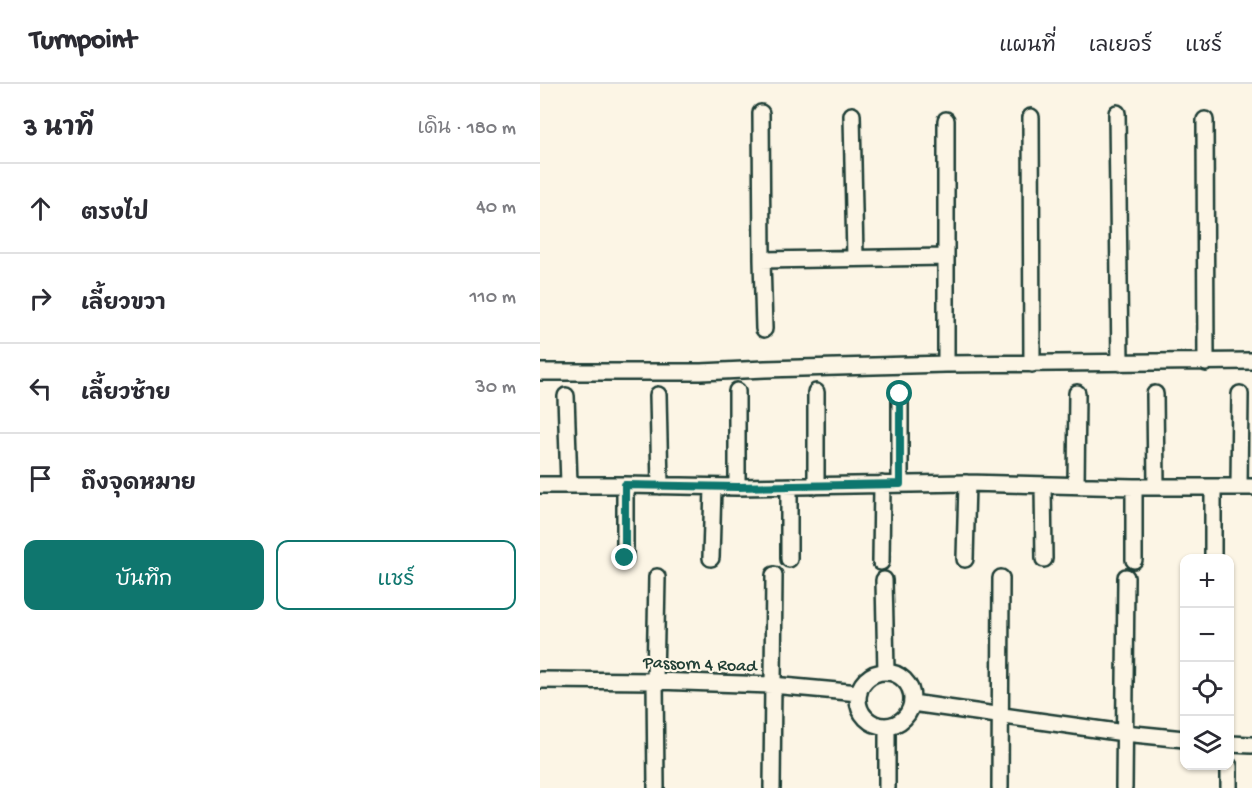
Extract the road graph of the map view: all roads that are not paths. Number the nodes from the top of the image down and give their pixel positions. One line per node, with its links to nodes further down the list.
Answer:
1 (761, 113): 9 (street)
2 (1117, 113): 12 (street)
3 (852, 115): 8 (street)
4 (1031, 117): 15 (street)
5 (946, 120): 7 (street)
6 (1205, 120): 13 (street)
7 (946, 257): 8 (street); 14 (street)
8 (855, 258): 9 (street)
9 (762, 260): 10 (street)
10 (764, 329)
11 (1252, 362): 13 (street)
12 (1120, 363): 13 (street); 15 (street)
13 (1206, 363)
14 (946, 364): 15 (street); 16 (street)
15 (1032, 364)
16 (540, 372)
17 (737, 391): 36 (street)
18 (816, 392): 34 (street)
19 (1077, 393): 32 (street)
20 (900, 394): 28 (street)
21 (1155, 394): 39 (street)
22 (1240, 394): 40 (street)
23 (658, 395): 33 (street)
24 (566, 396): 26 (street)
25 (967, 483): 28 (street); 31 (street); 46 (street)
26 (569, 484): 29 (street); 30 (street)
27 (882, 484): 28 (street); 34 (street); 49 (street)
28 (900, 484)
29 (540, 485)
30 (625, 485): 33 (street); 43 (street)
31 (1043, 485): 32 (street); 47 (street)
32 (1076, 485): 38 (street)
33 (660, 486): 35 (street)
34 (816, 486): 37 (street)
35 (713, 487): 36 (street); 44 (street)
36 (737, 487): 37 (street)
37 (789, 487): 45 (street)
38 (1134, 487): 39 (street); 48 (street)
39 (1156, 487): 41 (street)
40 (1246, 487): 41 (street)
41 (1213, 488): 42 (street)
42 (1213, 554)
43 (625, 558)
44 (711, 558)
45 (789, 559)
46 (965, 559)
47 (1044, 559)
48 (1134, 560)
49 (881, 562)
50 (774, 575): 58 (street)
51 (657, 577): 57 (street)
52 (1126, 577): 63 (street)
53 (1001, 578): 61 (street)
54 (884, 580): 55 (street)
55 (886, 672): 59 (street); 60 (street)
56 (540, 680): 57 (street, Passorn 4 Road)
57 (655, 681): 58 (street, Passorn 4 Road); 68 (street)
58 (772, 685): 59 (street, Passorn 4 Road); 69 (street)
59 (859, 693): 62 (street)
60 (912, 703): 61 (street); 62 (street)
61 (1000, 716): 63 (street); 71 (street)
62 (887, 726): 70 (street)
63 (1124, 733): 64 (street); 72 (street)
64 (1180, 739)
65 (1234, 744): 66 (street)
66 (1252, 745)
67 (1229, 770): 73 (street)
68 (656, 788)
69 (772, 788)
70 (887, 788)
71 (1000, 788)
72 (1124, 788)
73 (1229, 788)

